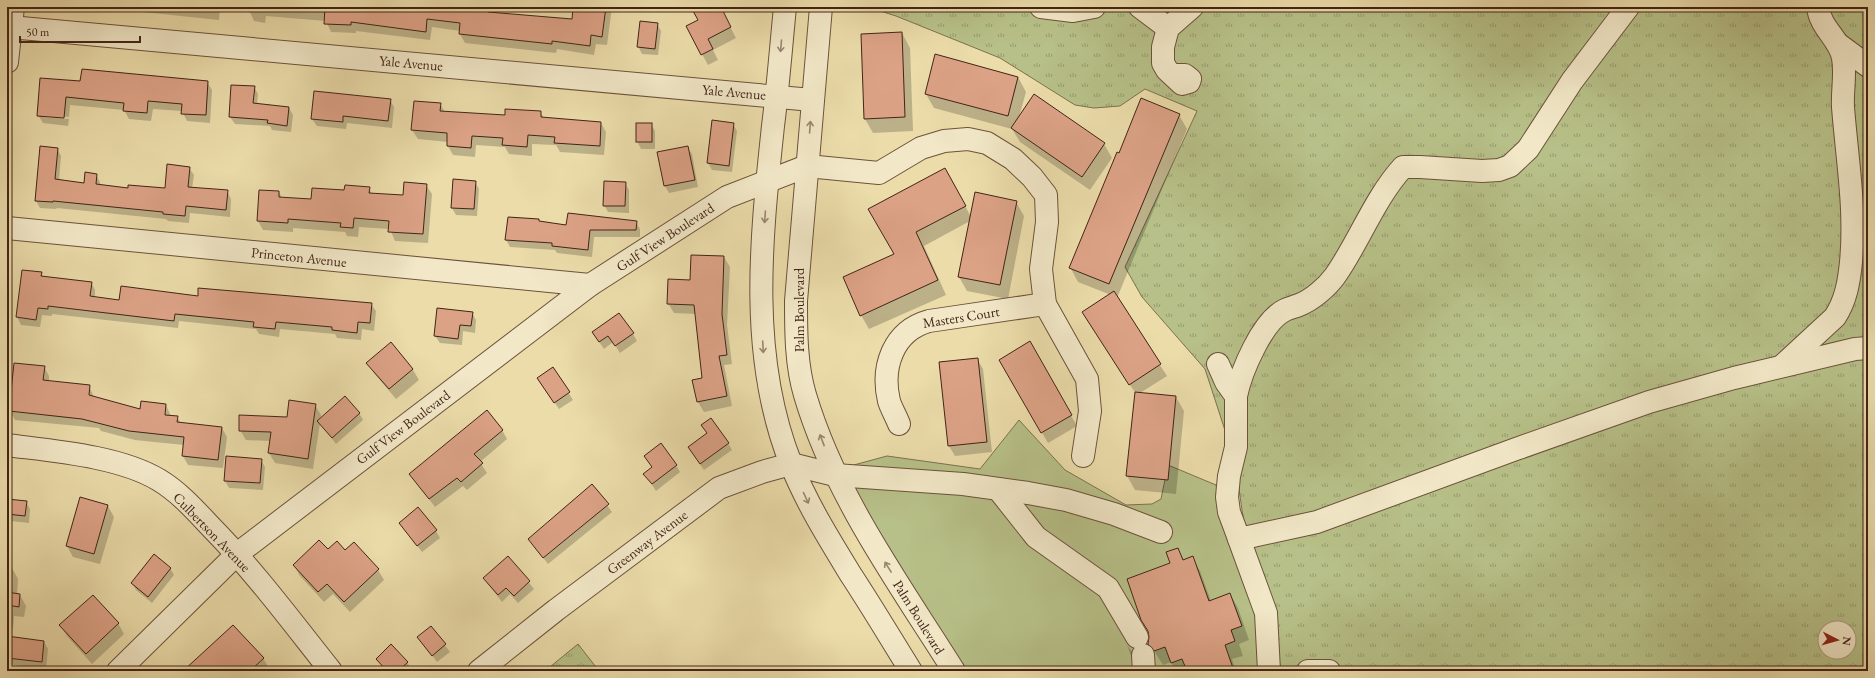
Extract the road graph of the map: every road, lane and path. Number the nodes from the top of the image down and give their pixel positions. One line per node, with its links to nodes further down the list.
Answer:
1 (785, 7): 15 (street, one-way to 15)
2 (821, 7): 16 (street, Palm Boulevard)
3 (1041, 7): 4 (street)
4 (1094, 7)
5 (1140, 7): 10 (street)
6 (1192, 7): 10 (street)
7 (1628, 7): 25 (street)
8 (1818, 7): 11 (street)
9 (12, 17): 12 (street); 15 (street, Yale Avenue)
10 (1168, 28): 14 (street)
11 (1838, 44): 13 (street); 24 (street)
12 (7, 62)
13 (1868, 66)
14 (1174, 75)
15 (777, 96): 16 (street, Yale Avenue); 18 (street)
16 (812, 100): 17 (street, Palm Boulevard, one-way to 16)
17 (807, 166): 18 (street, Gulf View Boulevard); 21 (street, Gulf View Boulevard); 30 (street, Palm Boulevard, one-way to 17)
18 (767, 182): 20 (street, Gulf View Boulevard); 29 (street, one-way to 29)
19 (7, 228): 20 (street, Princeton Avenue)
20 (590, 285): 35 (street, Gulf View Boulevard)
21 (1045, 304): 26 (street, Masters Court); 28 (street, Gulf View Boulevard)
22 (1868, 348): 24 (street)
23 (1218, 364): 25 (street)
24 (1782, 366): 32 (street)
25 (1236, 396): 34 (street)
26 (899, 424)
27 (7, 445): 35 (street, Culbertson Avenue)
28 (1083, 456)
29 (791, 464): 30 (street, Greenway Avenue); 40 (street, Greenway Avenue); 41 (street, one-way to 41)
30 (835, 475): 31 (street, Greenway Avenue); 42 (street, Palm Boulevard, one-way to 30)
31 (998, 489): 33 (street, Greenway Avenue); 37 (street)
32 (1279, 531): 34 (street); 36 (street)
33 (1161, 532)
34 (1239, 539): 36 (street)
35 (238, 554): 38 (street, Gulf View Boulevard); 39 (street, Culbertson Avenue)
36 (1248, 565): 43 (street)
37 (1141, 654)
38 (118, 671)
39 (331, 671)
40 (480, 671)
41 (911, 671)
42 (954, 671)
43 (1268, 671)
44 (1308, 671): 45 (street)
45 (1329, 671)

